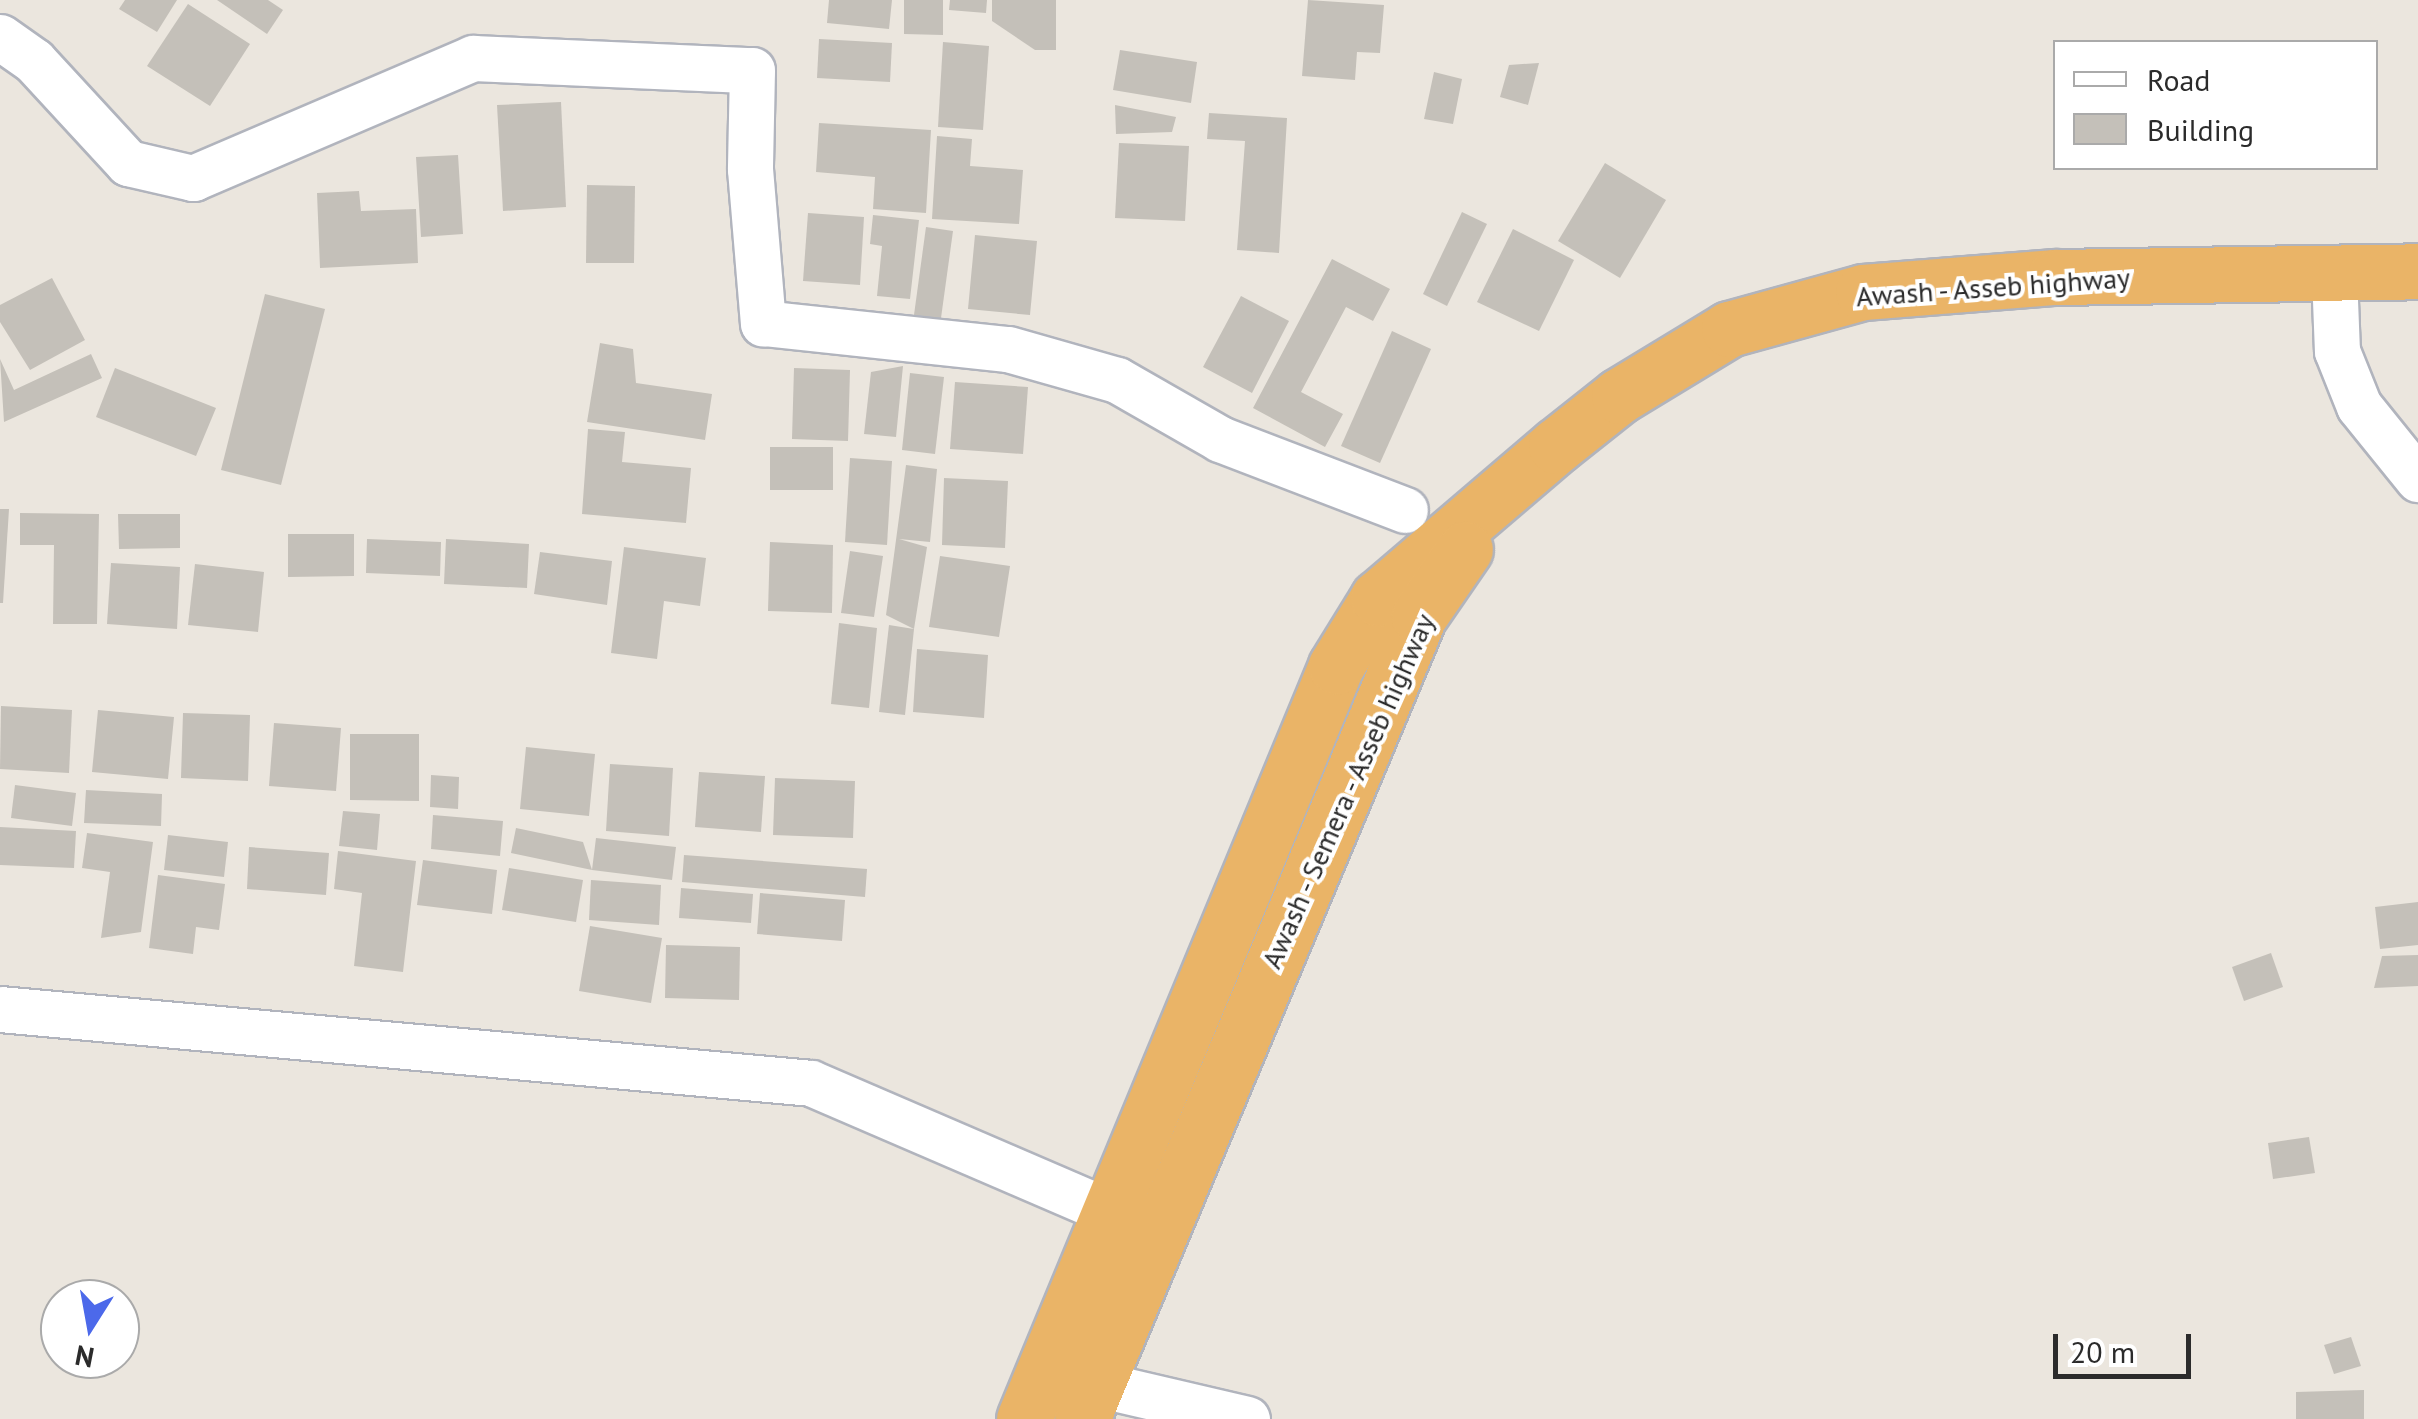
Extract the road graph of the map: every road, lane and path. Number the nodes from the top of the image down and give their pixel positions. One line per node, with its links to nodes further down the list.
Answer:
1 (0, 37): 6 (street)
2 (2418, 272): 3 (highway, Awash - Asseb highway)
3 (2334, 274): 4 (street); 5 (highway, Awash - Asseb highway)
4 (2418, 479)
5 (1505, 490): 8 (highway, Awash - Semera - Asseb highway); 9 (highway, Awash - Semera - Asseb highway)
6 (1404, 510)
7 (0, 1009): 8 (street)
8 (1110, 1212): 10 (highway, Awash - Semera - Asseb highway)
9 (1090, 1402): 11 (street)
10 (1024, 1419)
11 (1247, 1419)

